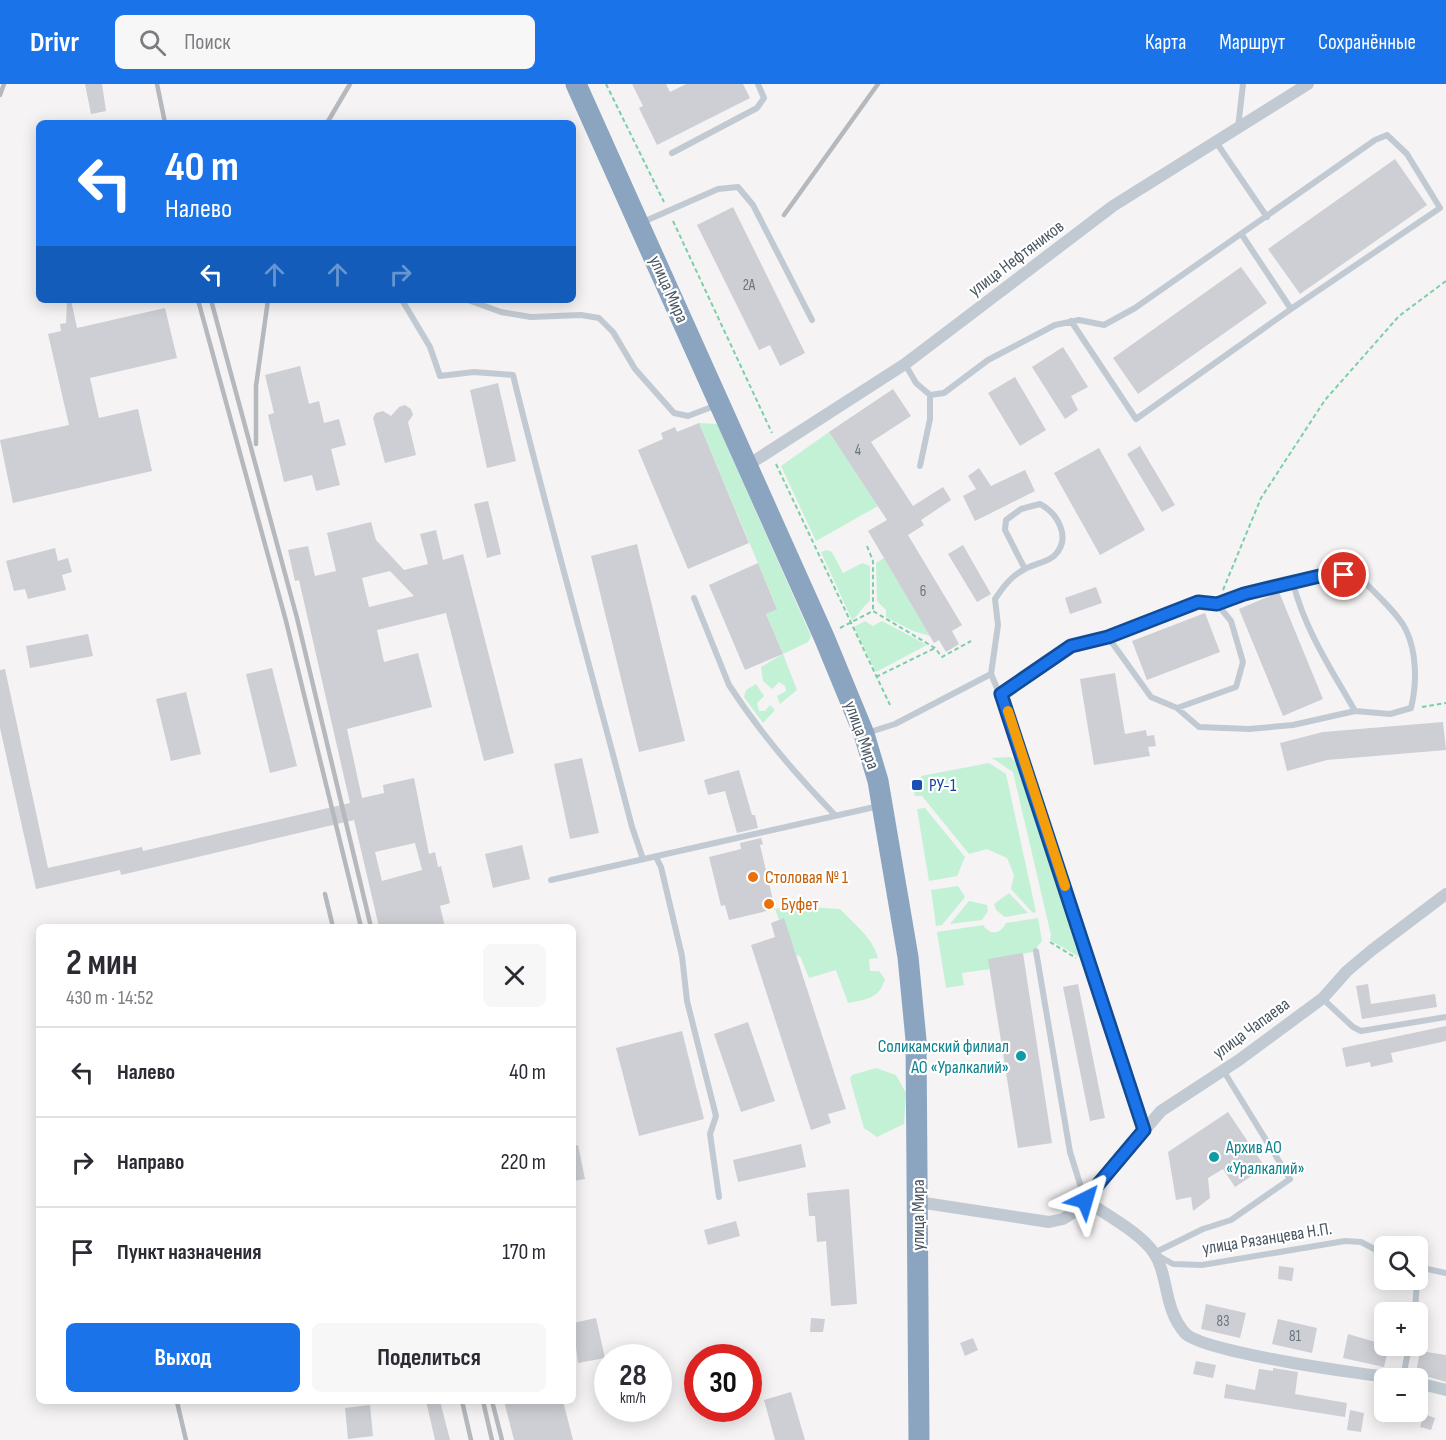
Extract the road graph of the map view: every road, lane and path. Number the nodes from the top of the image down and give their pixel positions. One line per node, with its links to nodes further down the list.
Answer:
1 (576, 84): 11 (highway, улица Мира)
2 (606, 84): 9 (path)
3 (758, 84): 8 (lane)
4 (1243, 84): 6 (lane)
5 (1308, 84): 6 (street, улица Нефтяников)
6 (1238, 129): 7 (street, улица Нефтяников)
7 (1216, 142): 10 (lane); 19 (street, улица Нефтяников)
8 (672, 153)
9 (668, 211): 11 (lane); 17 (lane); 22 (path)
10 (1267, 217): 12 (lane); 16 (lane)
11 (639, 224): 21 (highway, улица Мира)
12 (1242, 234): 16 (lane); 18 (lane)
13 (1446, 281): 29 (path)
14 (404, 303): 48 (lane)
15 (476, 303): 21 (lane)
16 (1291, 309): 18 (lane)
17 (812, 320)
18 (1071, 321): 20 (lane)
19 (905, 364): 20 (lane); 22 (street, улица Нефтяников)
20 (930, 395): 24 (lane)
21 (720, 403): 23 (highway, улица Мира)
22 (770, 451): 23 (street, улица Нефтяников); 31 (path)
23 (748, 465): 32 (highway, улица Мира)
24 (920, 466)
25 (867, 546): 30 (path)
26 (1025, 569): 26 (lane); 36 (lane)
27 (1293, 583): 29 (lane); 42 (lane); 43 (lane)
28 (694, 598): 46 (lane)
29 (1217, 604): 33 (lane); 41 (lane)
30 (873, 611): 31 (path); 35 (path)
31 (850, 624): 32 (path); 37 (path)
32 (825, 637): 44 (highway, улица Мира)
33 (1108, 637): 38 (lane); 41 (lane)
34 (971, 641): 35 (path)
35 (935, 648): 37 (path)
36 (991, 674): 38 (lane); 44 (lane)
37 (876, 677): 40 (path)
38 (1001, 694): 53 (lane)
39 (1446, 703): 42 (path)
40 (890, 705)
41 (1177, 708): 43 (lane)
42 (1411, 708): 43 (lane)
43 (1355, 711)
44 (864, 734): 45 (highway, улица Мира)
45 (884, 805): 46 (lane); 60 (highway, улица Мира)
46 (836, 815): 47 (lane)
47 (656, 856): 48 (lane); 58 (lane)
48 (643, 859): 49 (lane)
49 (551, 880)
50 (1446, 894): 54 (street, улица Чапаева)
51 (1050, 942): 53 (path)
52 (1036, 951): 59 (lane)
53 (1092, 967): 57 (lane)
54 (1323, 998): 55 (lane); 56 (street, улица Чапаева)
55 (1446, 1017)
56 (1223, 1070): 57 (street, улица Чапаева); 62 (lane)
57 (1144, 1130): 59 (street, улица Чапаева)
58 (719, 1197)
59 (1085, 1200): 60 (street, улица Чапаева); 62 (street)
60 (918, 1202): 68 (highway, улица Мира)
61 (1374, 1249): 62 (lane, улица Рязанцева Н.П.)
62 (1154, 1253): 65 (street)
63 (1428, 1269): 64 (lane)
64 (1446, 1273)
65 (1374, 1374)
66 (1428, 1386): 67 (street)
67 (1446, 1390)
68 (919, 1440)

